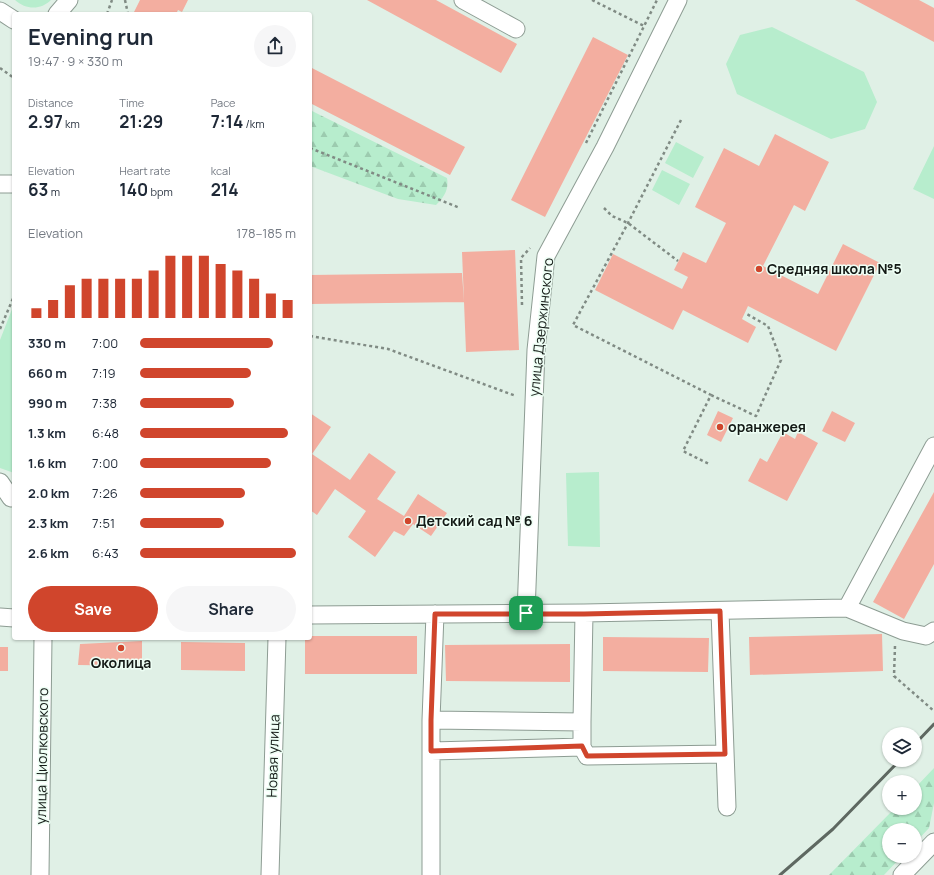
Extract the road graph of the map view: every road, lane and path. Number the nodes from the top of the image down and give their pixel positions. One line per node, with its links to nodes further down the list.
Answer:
1 (112, 0): 9 (path)
2 (125, 0): 10 (path)
3 (463, 0): 12 (street)
4 (592, 0): 13 (path)
5 (678, 0): 13 (street, улица Дзержинского)
6 (67, 5): 8 (street)
7 (0, 11): 11 (street)
8 (59, 12)
9 (108, 12)
10 (128, 12)
11 (12, 19)
12 (516, 29)
13 (660, 34): 36 (street, улица Дзержинского)
14 (0, 68): 15 (path)
15 (12, 77)
16 (681, 120): 22 (path)
17 (312, 149): 20 (path)
18 (0, 184): 19 (street)
19 (12, 184)
20 (460, 208)
21 (604, 208): 22 (path)
22 (628, 223): 23 (path); 28 (path)
23 (678, 261)
24 (12, 301): 26 (path)
25 (745, 313): 28 (path)
26 (0, 329)
27 (312, 336): 29 (path)
28 (711, 395): 31 (path)
29 (516, 396)
30 (934, 446): 34 (street)
31 (709, 464)
32 (0, 482): 33 (street)
33 (8, 498)
34 (846, 608): 35 (street); 42 (street)
35 (720, 611): 38 (street); 51 (street)
36 (526, 613): 37 (street); 38 (street)
37 (435, 614): 39 (street); 47 (street)
38 (584, 614): 48 (street)
39 (312, 615)
40 (0, 617): 41 (street)
41 (12, 618)
42 (930, 633)
43 (43, 640): 54 (street, улица Циолковского)
44 (276, 640): 55 (street, Новая улица)
45 (895, 641): 46 (path)
46 (934, 711)
47 (431, 720): 48 (street); 50 (street)
48 (582, 722): 49 (street)
49 (582, 746): 50 (street); 51 (street)
50 (431, 751): 56 (street)
51 (725, 754): 52 (street)
52 (727, 807)
53 (934, 842): 57 (street)
54 (40, 875)
55 (270, 875)
56 (431, 875)
57 (902, 875)

